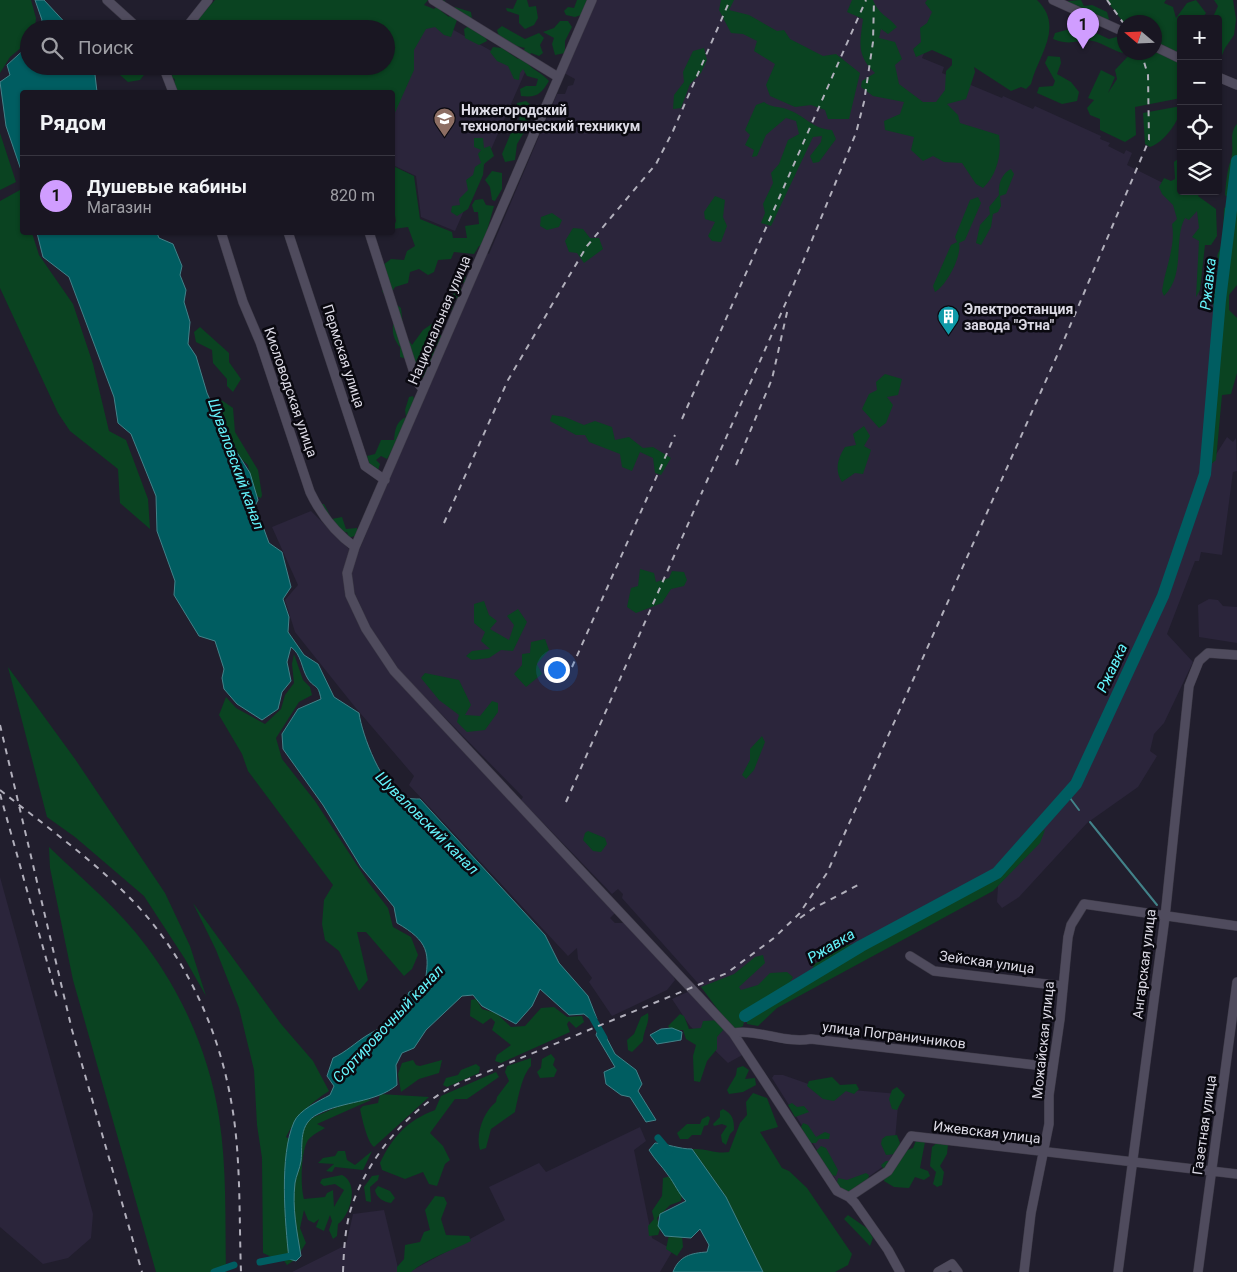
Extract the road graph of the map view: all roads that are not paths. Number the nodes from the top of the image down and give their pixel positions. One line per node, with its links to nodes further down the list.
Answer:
1 (107, 0): 7 (street)
2 (208, 0): 8 (street)
3 (433, 0): 13 (street)
4 (592, 0): 13 (street, Национальная улица)
5 (1053, 0): 6 (street)
6 (1072, 4): 9 (street)
7 (129, 20)
8 (192, 20)
9 (1117, 28)
10 (1162, 50): 11 (street)
11 (1177, 57)
12 (166, 75): 16 (street)
13 (558, 78): 20 (street, Национальная улица)
14 (1222, 79): 15 (street)
15 (1237, 85)
16 (172, 90)
17 (222, 235): 22 (street, Кисловодская улица)
18 (289, 235): 21 (street, Пермская улица)
19 (370, 235): 20 (street)
20 (423, 389): 21 (street, Национальная улица)
21 (385, 480): 22 (street, Национальная улица)
22 (355, 547): 29 (street, Национальная улица)
23 (1237, 655): 24 (street, Ангарская улица)
24 (1164, 917): 25 (street); 28 (street, Можайская улица); 32 (street, Ангарская улица)
25 (1237, 926)
26 (910, 956): 28 (street, Зейская улица)
27 (1237, 982): 33 (street, Газетная улица)
28 (1063, 986): 30 (street, Можайская улица)
29 (734, 1033): 30 (street, улица Пограничников); 35 (street)
30 (1052, 1067): 31 (street, Можайская улица)
31 (1044, 1153): 32 (street, Ижевская улица); 35 (street, Ижевская улица); 39 (street, Можайская улица)
32 (1132, 1163): 33 (street, Ижевская улица); 40 (street, Ангарская улица)
33 (1211, 1171): 34 (street, Ижевская улица); 41 (street, Газетная улица)
34 (1237, 1174)
35 (849, 1197): 36 (street)
36 (900, 1272)
37 (938, 1272): 38 (street)
38 (958, 1272)
39 (1024, 1272)
40 (1118, 1272)
41 (1198, 1272)

